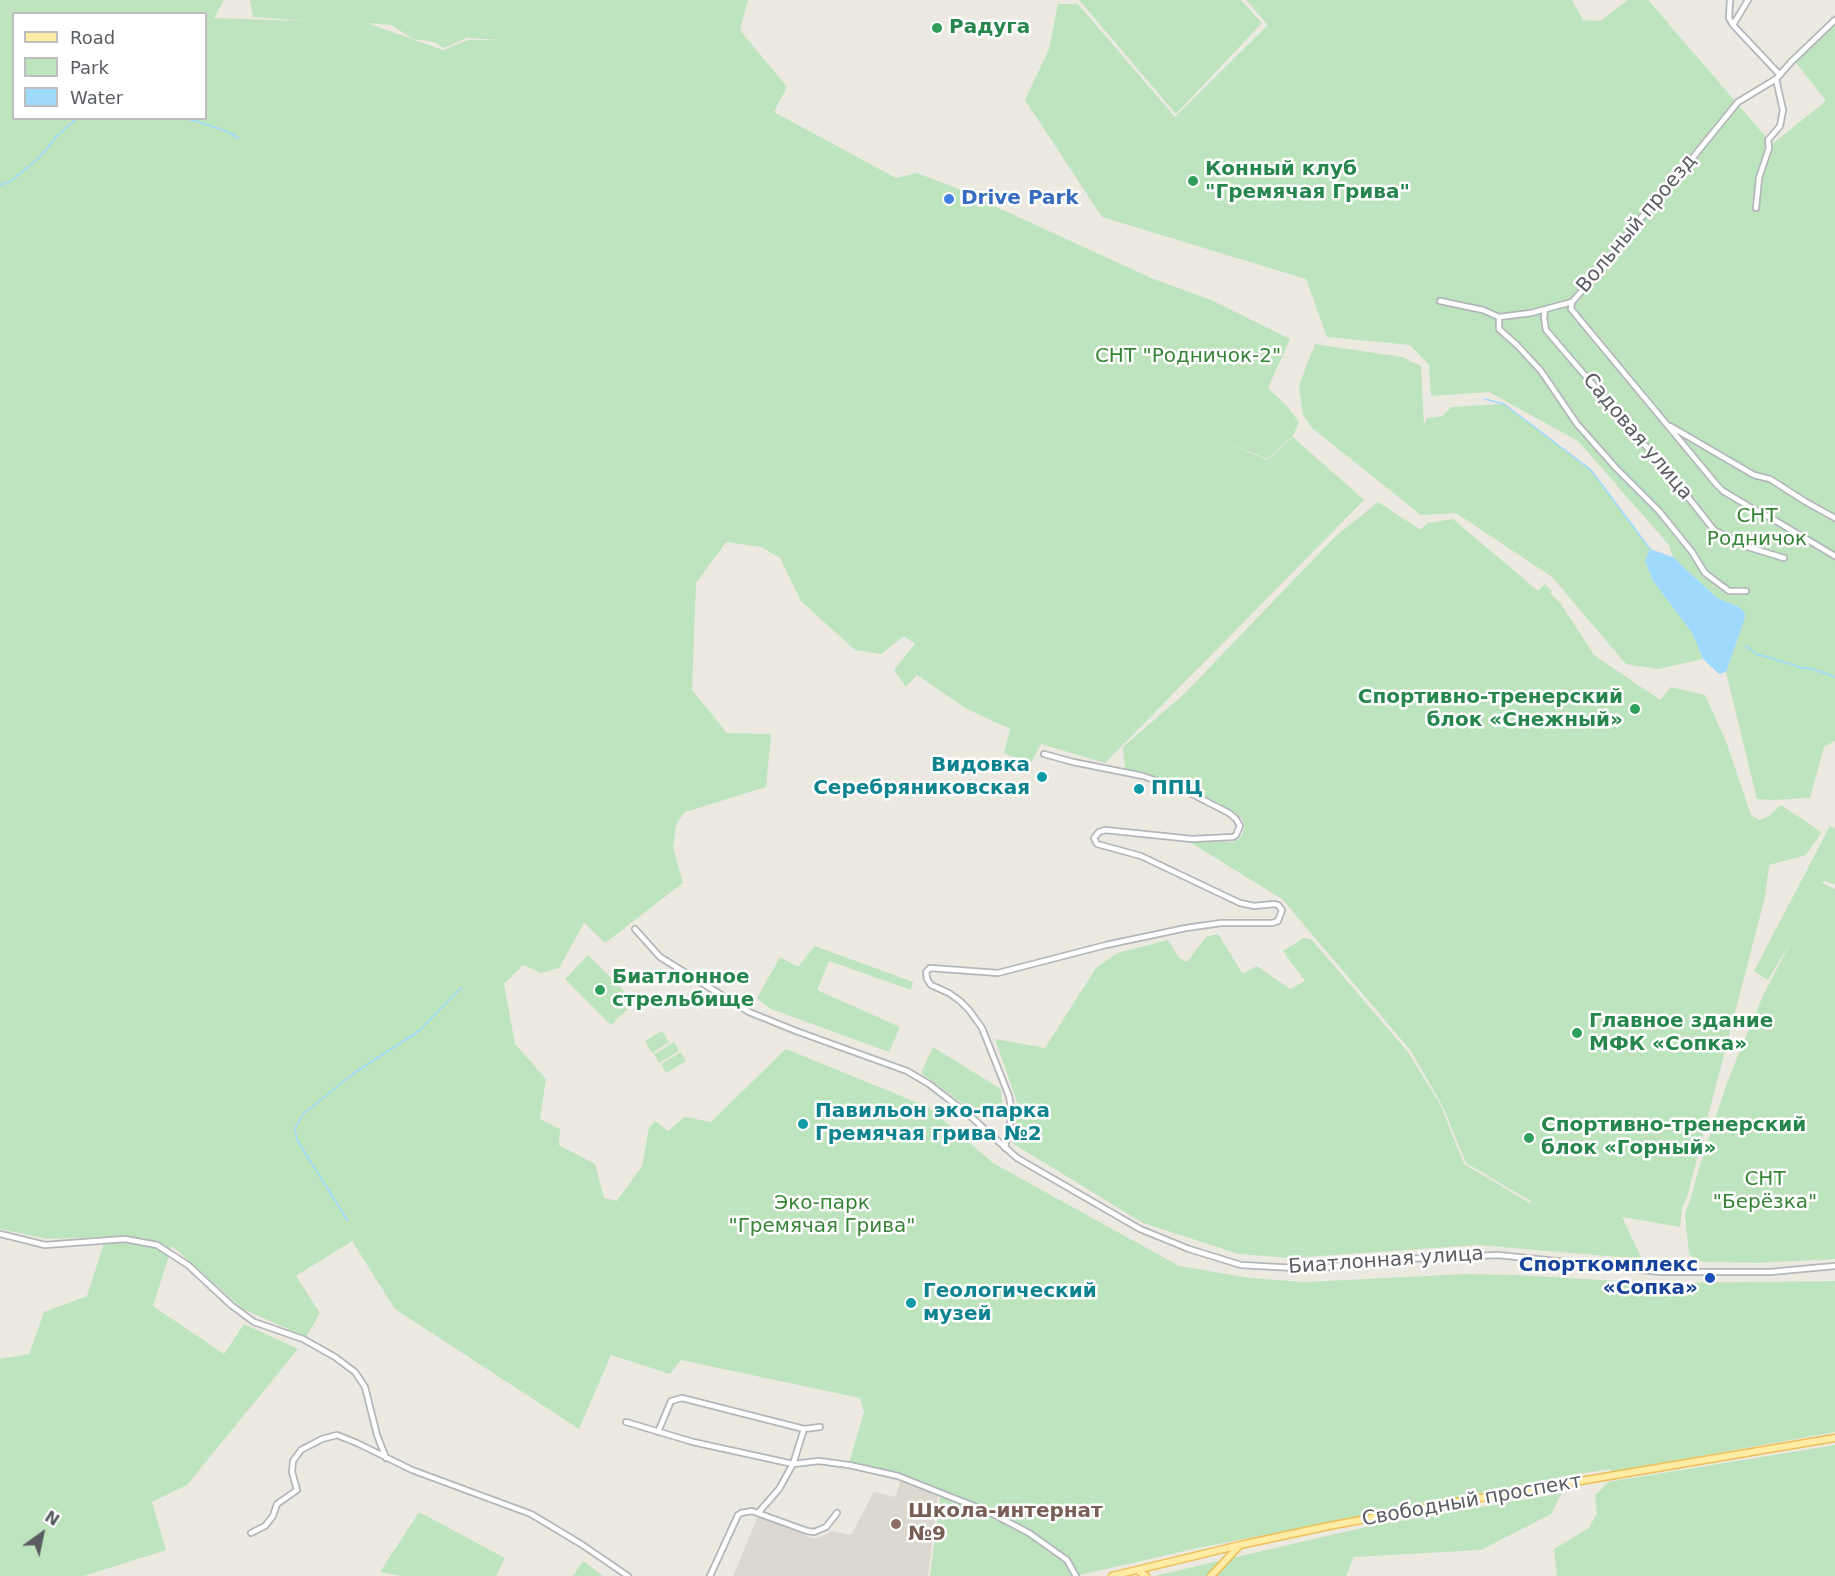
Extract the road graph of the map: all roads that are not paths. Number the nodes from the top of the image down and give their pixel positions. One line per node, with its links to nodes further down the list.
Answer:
1 (1730, 0): 4 (street)
2 (1748, 0): 4 (street)
3 (1835, 20): 5 (street, Вольный проезд)
4 (1733, 25): 5 (street)
5 (1778, 77): 6 (street); 8 (street, Вольный проезд)
6 (1756, 207)
7 (1440, 302): 10 (street, Вольный проезд)
8 (1572, 302): 9 (street, Вольный проезд); 11 (street)
9 (1545, 310): 10 (street, Вольный проезд); 14 (street, Садовая улица)
10 (1499, 317): 15 (street)
11 (1667, 425): 12 (street); 13 (street)
12 (1835, 518)
13 (1835, 555)
14 (1784, 558)
15 (1746, 591)
16 (1044, 754): 18 (street)
17 (635, 929): 18 (street, Биатлонная улица)
18 (1005, 1149): 20 (street, Биатлонная улица)
19 (0, 1234): 26 (street)
20 (1835, 1266)
21 (626, 1422): 24 (street)
22 (820, 1427): 23 (street)
23 (804, 1429): 24 (street); 27 (street)
24 (658, 1432): 27 (street)
25 (1835, 1438): 31 (main road, Свободный проспект)
26 (386, 1458): 30 (street); 33 (street)
27 (793, 1464): 28 (street); 35 (street)
28 (758, 1513): 29 (street); 34 (street)
29 (837, 1513)
30 (252, 1533)
31 (1240, 1545): 32 (main road, Свободный проспект); 38 (main road)
32 (1137, 1570): 36 (main road, Свободный проспект); 37 (main road)
33 (628, 1576)
34 (710, 1576)
35 (1076, 1576)
36 (1112, 1576)
37 (1146, 1576)
38 (1211, 1576)

